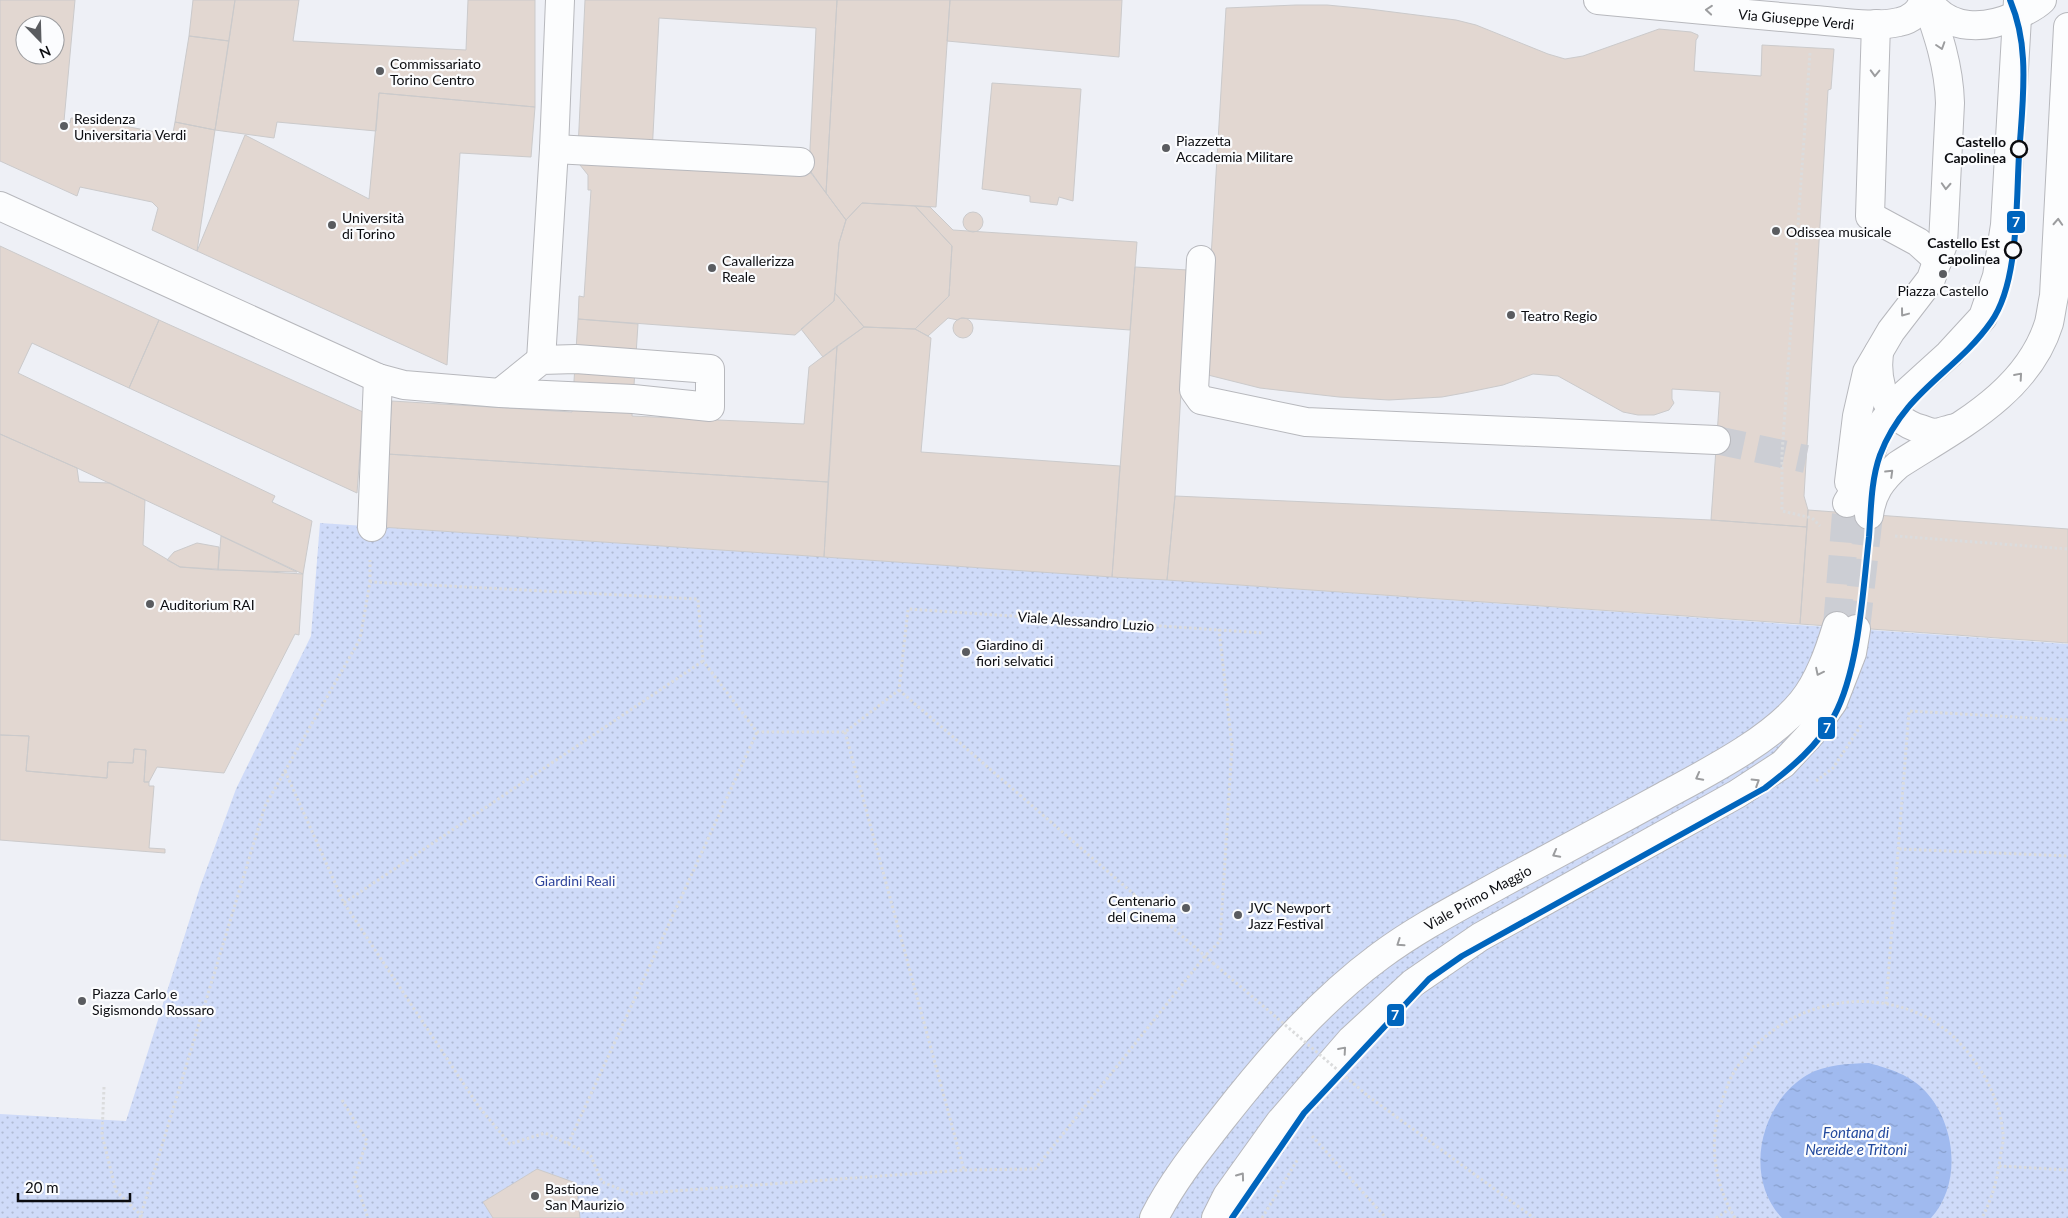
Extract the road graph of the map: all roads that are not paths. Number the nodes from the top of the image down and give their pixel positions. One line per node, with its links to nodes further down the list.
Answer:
1 (560, 0): 8 (street)
2 (1598, 0): 6 (street, Via Giuseppe Verdi, one-way to 2)
3 (1926, 0): 5 (street); 6 (street, Via Giuseppe Verdi); 12 (street, one-way to 12)
4 (2042, 0): 5 (street)
5 (2010, 9): 17 (street)
6 (1876, 24): 12 (street, one-way to 12)
7 (2068, 27): 18 (street, one-way to 7)
8 (554, 148): 9 (street); 14 (street)
9 (800, 162)
10 (0, 206): 15 (street)
11 (1202, 260): 19 (street)
12 (1938, 260): 13 (street, one-way to 13)
13 (1879, 348): 17 (street); 20 (street)
14 (541, 360): 16 (street); 16 (street)
15 (378, 378): 16 (street); 21 (street)
16 (500, 393)
17 (1892, 412): 18 (street); 20 (street)
18 (1956, 428): 20 (street, one-way to 18)
19 (1716, 440)
20 (1858, 509)
21 (372, 526)
22 (1154, 1218): 23 (street, Viale Primo Maggio, one-way to 22)
23 (1216, 1218)

